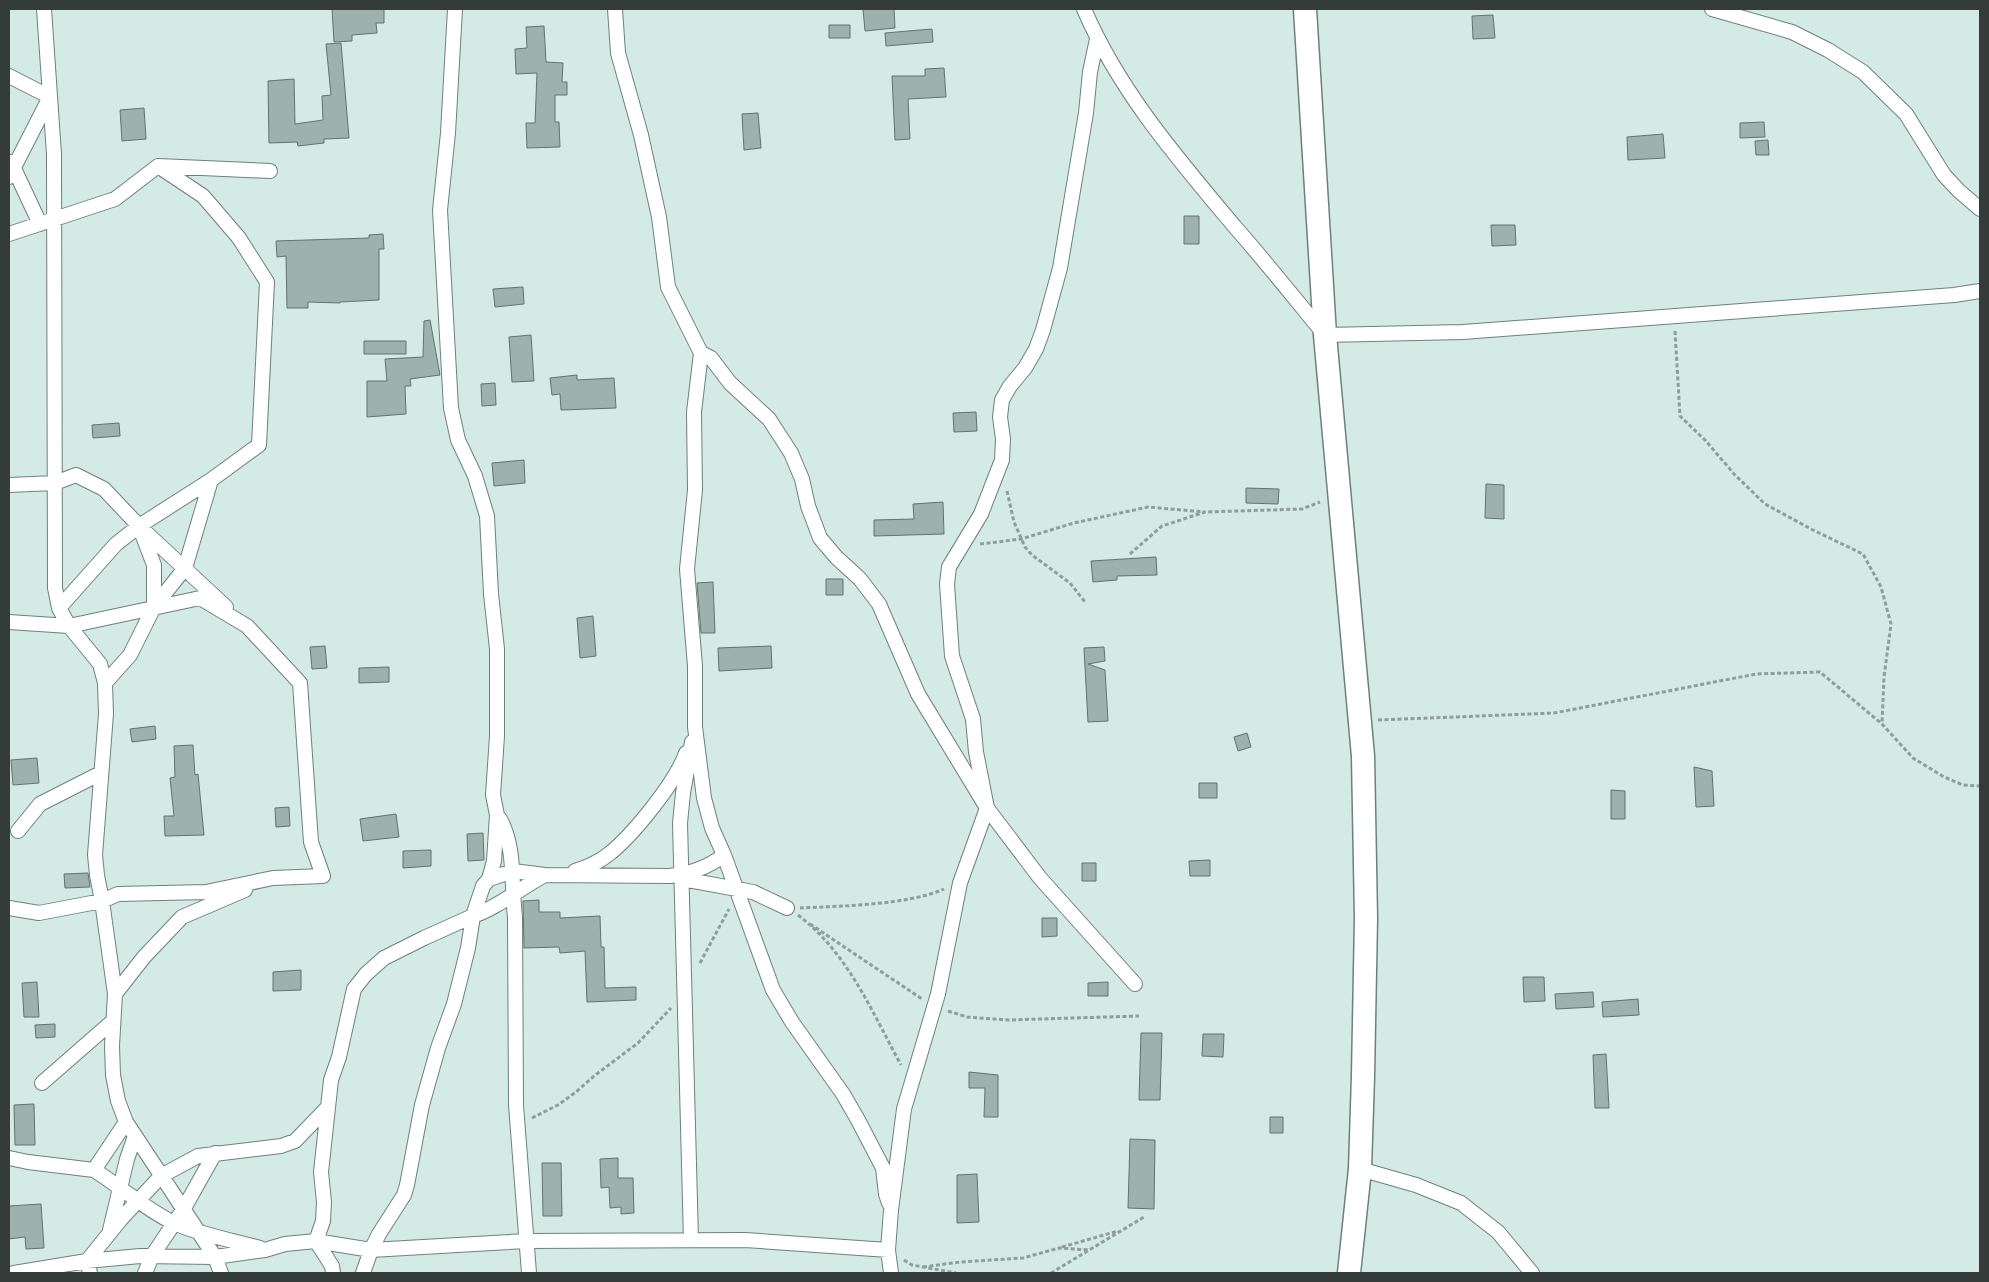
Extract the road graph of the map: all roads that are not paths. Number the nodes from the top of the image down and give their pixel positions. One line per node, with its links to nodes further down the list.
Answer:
1 (44, 9): 9 (street)
2 (455, 9): 34 (street)
3 (615, 9): 19 (street)
4 (1084, 9): 7 (street)
5 (1304, 9): 18 (main road)
6 (1712, 9): 13 (street)
7 (1097, 38): 18 (street); 33 (street)
8 (9, 76): 9 (street)
9 (50, 97): 11 (street); 14 (street)
10 (158, 166): 12 (street); 14 (street); 20 (street)
11 (10, 167): 15 (street)
12 (270, 171)
13 (1980, 209)
14 (54, 220): 15 (street); 21 (street)
15 (40, 224): 16 (street)
16 (9, 234)
17 (1980, 291): 18 (street)
18 (1325, 335): 58 (main road)
19 (700, 353): 31 (street); 33 (street)
20 (211, 480): 23 (street); 24 (street)
21 (55, 482): 22 (street); 23 (street); 26 (street)
22 (9, 485)
23 (139, 526): 24 (street); 25 (street); 26 (street)
24 (185, 568): 25 (street); 29 (street)
25 (154, 607): 28 (street); 29 (street); 30 (street)
26 (59, 608): 28 (street)
27 (9, 622): 28 (street)
28 (69, 626): 30 (street)
29 (247, 626): 40 (street)
30 (105, 683): 32 (street)
31 (695, 727): 36 (street); 38 (street); 41 (street)
32 (101, 773): 35 (street); 45 (street)
33 (987, 808): 49 (street); 64 (street)
34 (497, 815): 37 (street); 42 (street)
35 (18, 831)
36 (724, 855): 41 (street); 43 (street)
37 (513, 871): 39 (street); 42 (street); 44 (street)
38 (569, 874): 39 (street); 41 (street)
39 (545, 875): 44 (street)
40 (273, 878): 45 (street); 50 (street)
41 (682, 878): 43 (street); 69 (street)
42 (489, 879): 48 (street)
43 (737, 890): 47 (street); 64 (street)
44 (512, 894): 48 (street); 68 (street)
45 (102, 900): 46 (street); 50 (street)
46 (9, 908)
47 (787, 908)
48 (473, 916): 53 (street); 72 (street)
49 (1135, 984)
50 (115, 994): 51 (street)
51 (113, 1021): 52 (street); 54 (street)
52 (42, 1083)
53 (327, 1108): 56 (street); 70 (street)
54 (126, 1122): 55 (street); 59 (street)
55 (135, 1136): 60 (street); 61 (street)
56 (215, 1153): 60 (street); 63 (street)
57 (9, 1158): 59 (street)
58 (1360, 1169): 85 (main road); 86 (street)
59 (94, 1170): 61 (street)
60 (161, 1176): 62 (street); 63 (street)
61 (120, 1186): 62 (street); 67 (street)
62 (137, 1201): 65 (street); 67 (street)
63 (184, 1210): 65 (street); 66 (street)
64 (891, 1210): 73 (street)
65 (175, 1223): 66 (street); 74 (street)
66 (198, 1230): 71 (street); 75 (street)
67 (109, 1234): 76 (street); 77 (street)
68 (526, 1240): 69 (street); 72 (street); 83 (street)
69 (691, 1240): 73 (street)
70 (316, 1241): 71 (street); 72 (street); 81 (street)
71 (265, 1250): 75 (street)
72 (371, 1250): 82 (street)
73 (888, 1250): 84 (street)
74 (152, 1256): 75 (street); 76 (street); 79 (street)
75 (215, 1257): 80 (street)
76 (108, 1266): 77 (street)
77 (89, 1267): 78 (street)
78 (14, 1273)
79 (145, 1273)
80 (222, 1273)
81 (333, 1273)
82 (363, 1273)
83 (530, 1273)
84 (891, 1273)
85 (1349, 1273)
86 (1532, 1273)

